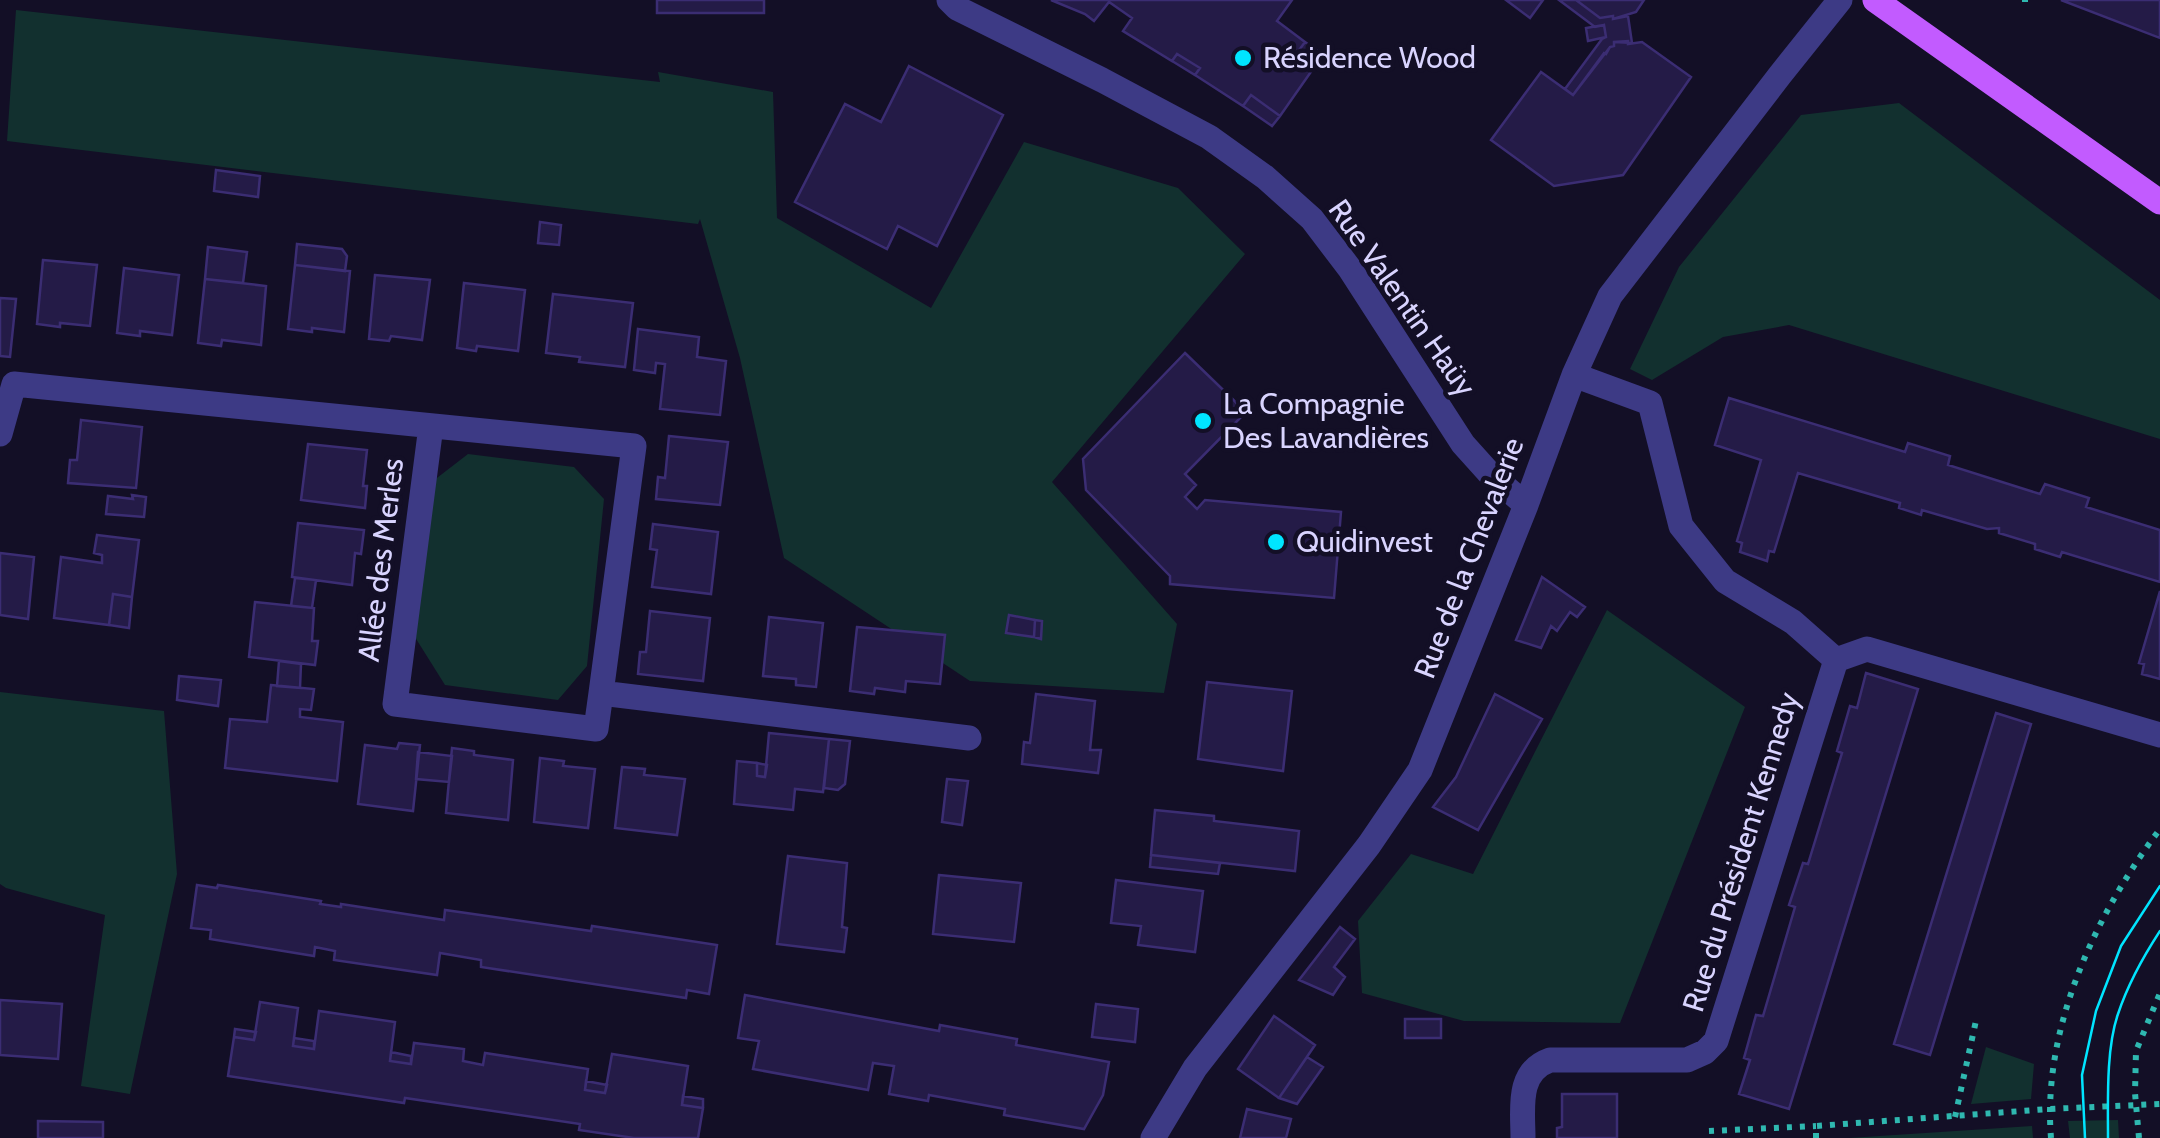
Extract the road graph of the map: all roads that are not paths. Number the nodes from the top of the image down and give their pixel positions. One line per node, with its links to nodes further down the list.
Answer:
1 (948, 0): 8 (street, Rue Valentin Haüy)
2 (1840, 0): 5 (street, Rue de la Chevalerie)
3 (1874, 0): 4 (main road)
4 (2160, 202)
5 (1574, 374): 8 (street, Rue de la Chevalerie); 9 (street)
6 (431, 426): 7 (street, Allée des Merles); 10 (street, Allée des Merles); 10 (street, Allée des Merles)
7 (0, 434)
8 (1526, 505): 13 (street, Rue de la Chevalerie)
9 (1836, 660): 11 (street); 14 (street, Rue du Président Kennedy)
10 (601, 693): 12 (street)
11 (2160, 735)
12 (969, 738)
13 (1153, 1138)
14 (1523, 1138)

